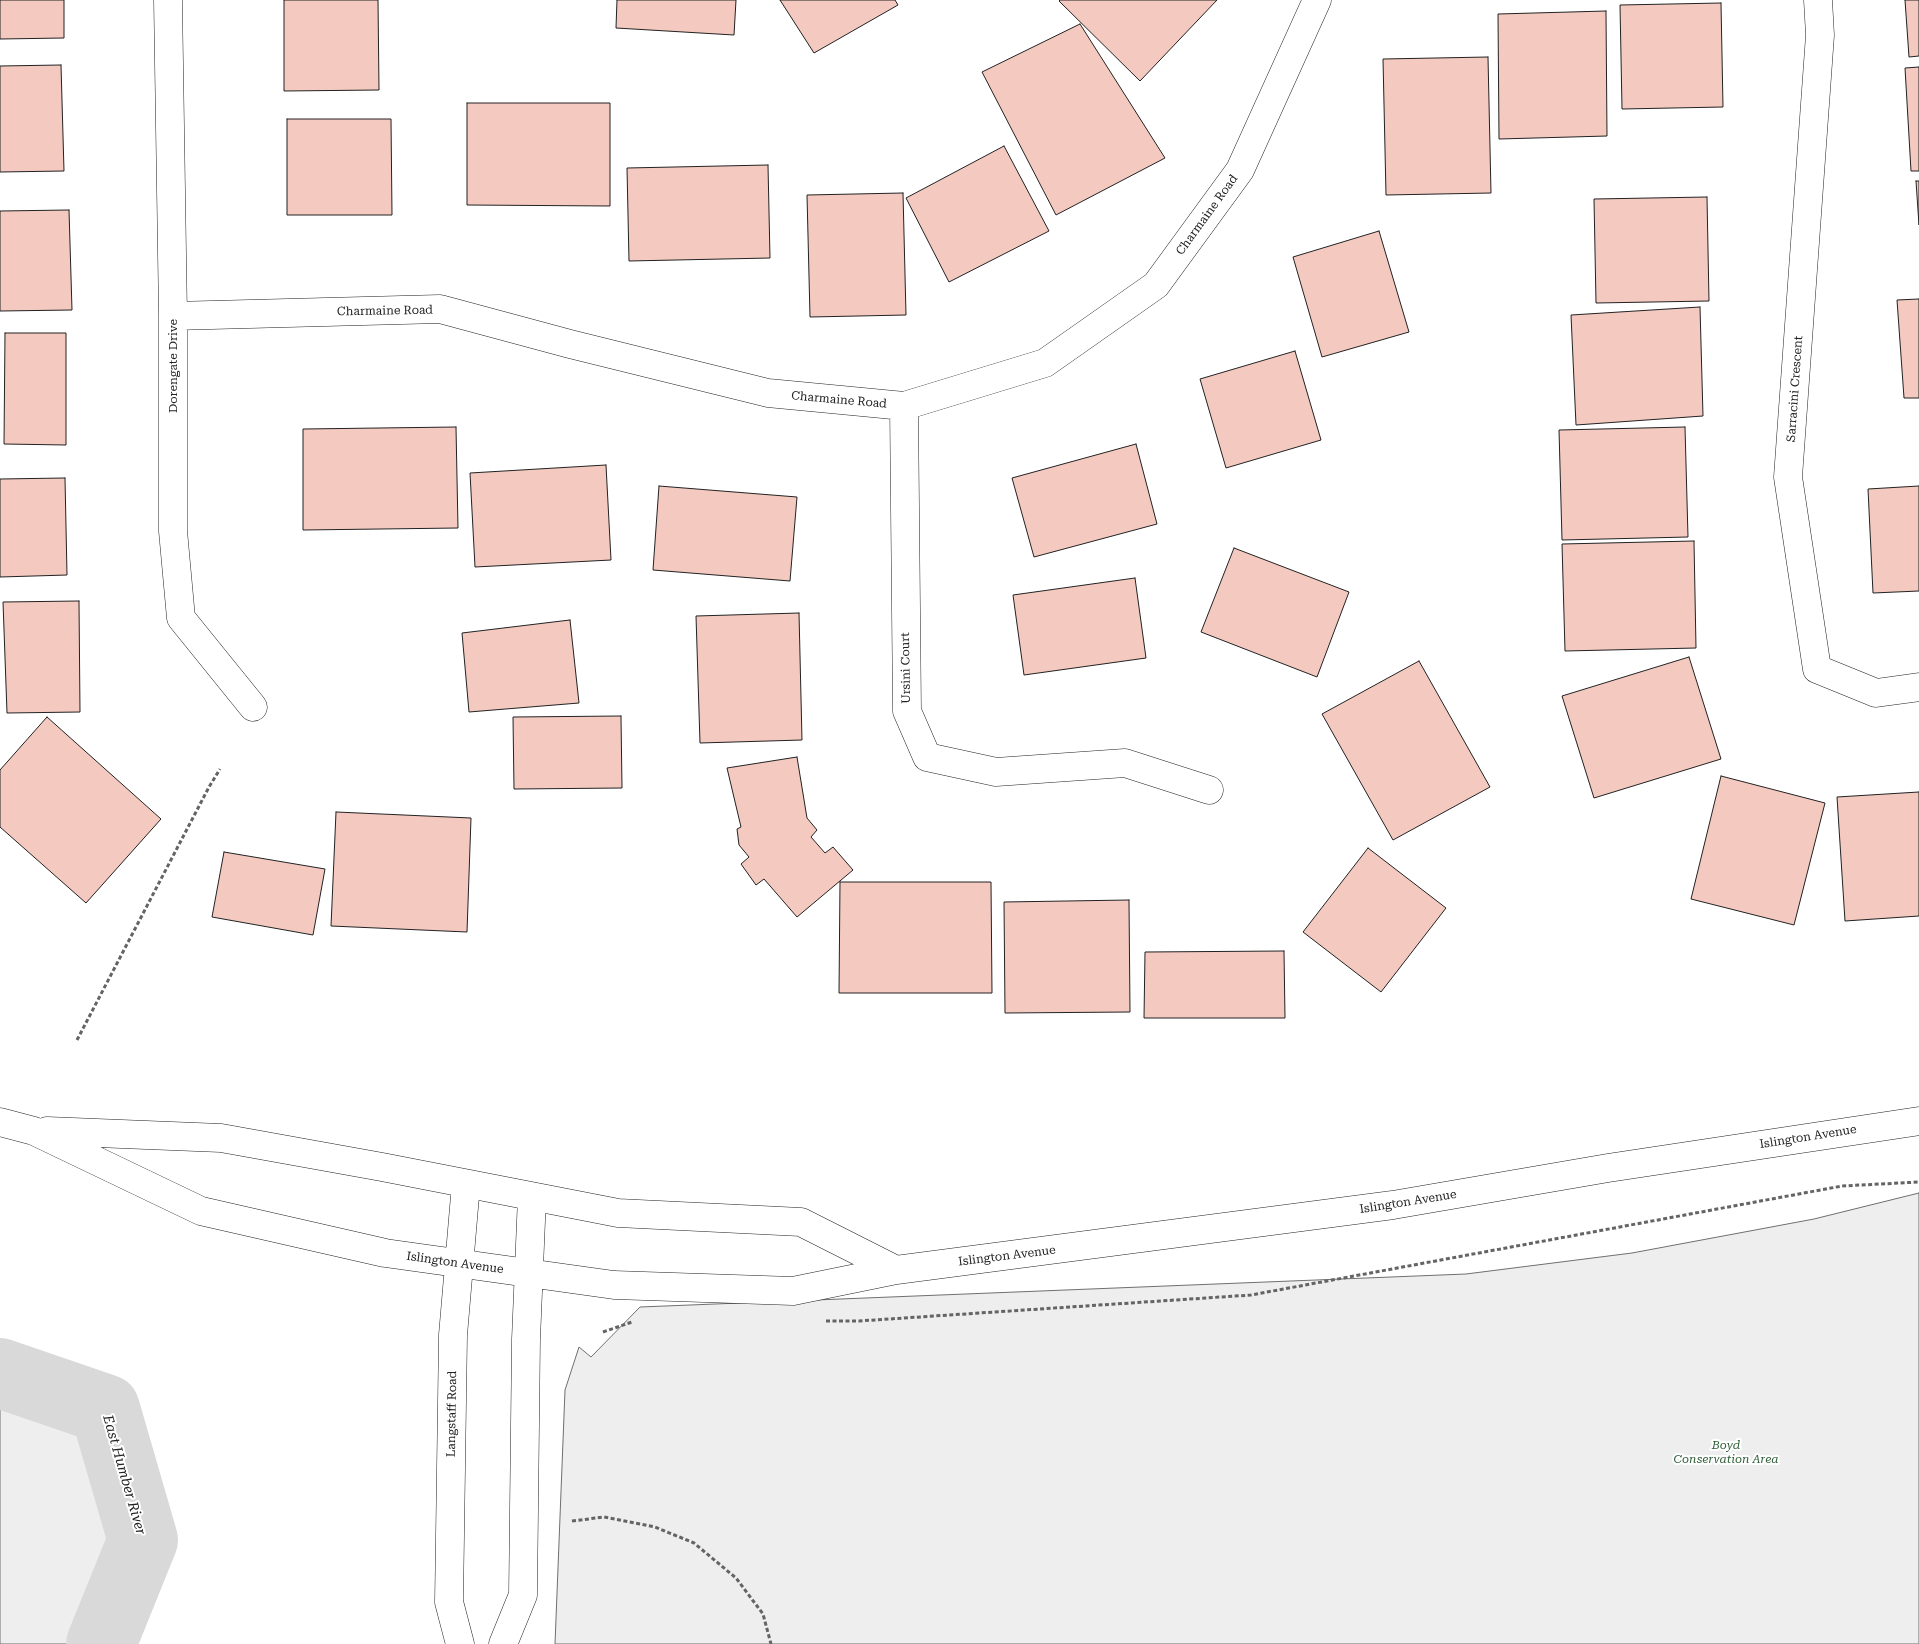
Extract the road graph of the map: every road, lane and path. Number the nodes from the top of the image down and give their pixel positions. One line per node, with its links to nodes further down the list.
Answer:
1 (168, 0): 4 (main road, Dorengate Drive)
2 (1317, 0): 5 (main road, Charmaine Road)
3 (1818, 0): 6 (main road, Sarracini Crescent)
4 (173, 316): 5 (main road, Charmaine Road); 7 (main road, Dorengate Drive)
5 (904, 406): 9 (main road, Ursini Court)
6 (1919, 687)
7 (253, 707)
8 (220, 769): 10 (path)
9 (1209, 790)
10 (76, 1040)
11 (1919, 1121): 18 (main road, Islington Avenue)
12 (0, 1122): 13 (main road, Islington Avenue)
13 (34, 1131): 15 (main road, Islington Avenue); 17 (main road, Islington Avenue)
14 (1919, 1182): 21 (path)
15 (466, 1184): 16 (main road, Islington Avenue); 17 (main road, Langstaff Road)
16 (532, 1197): 18 (main road, Islington Avenue); 19 (main road)
17 (459, 1263): 19 (main road, Islington Avenue); 24 (main road, Langstaff Road)
18 (896, 1270): 19 (main road, Islington Avenue)
19 (529, 1273): 25 (main road)
20 (635, 1321): 22 (path)
21 (819, 1322)
22 (603, 1332)
23 (572, 1521): 26 (path)
24 (460, 1644)
25 (503, 1644)
26 (771, 1644)

